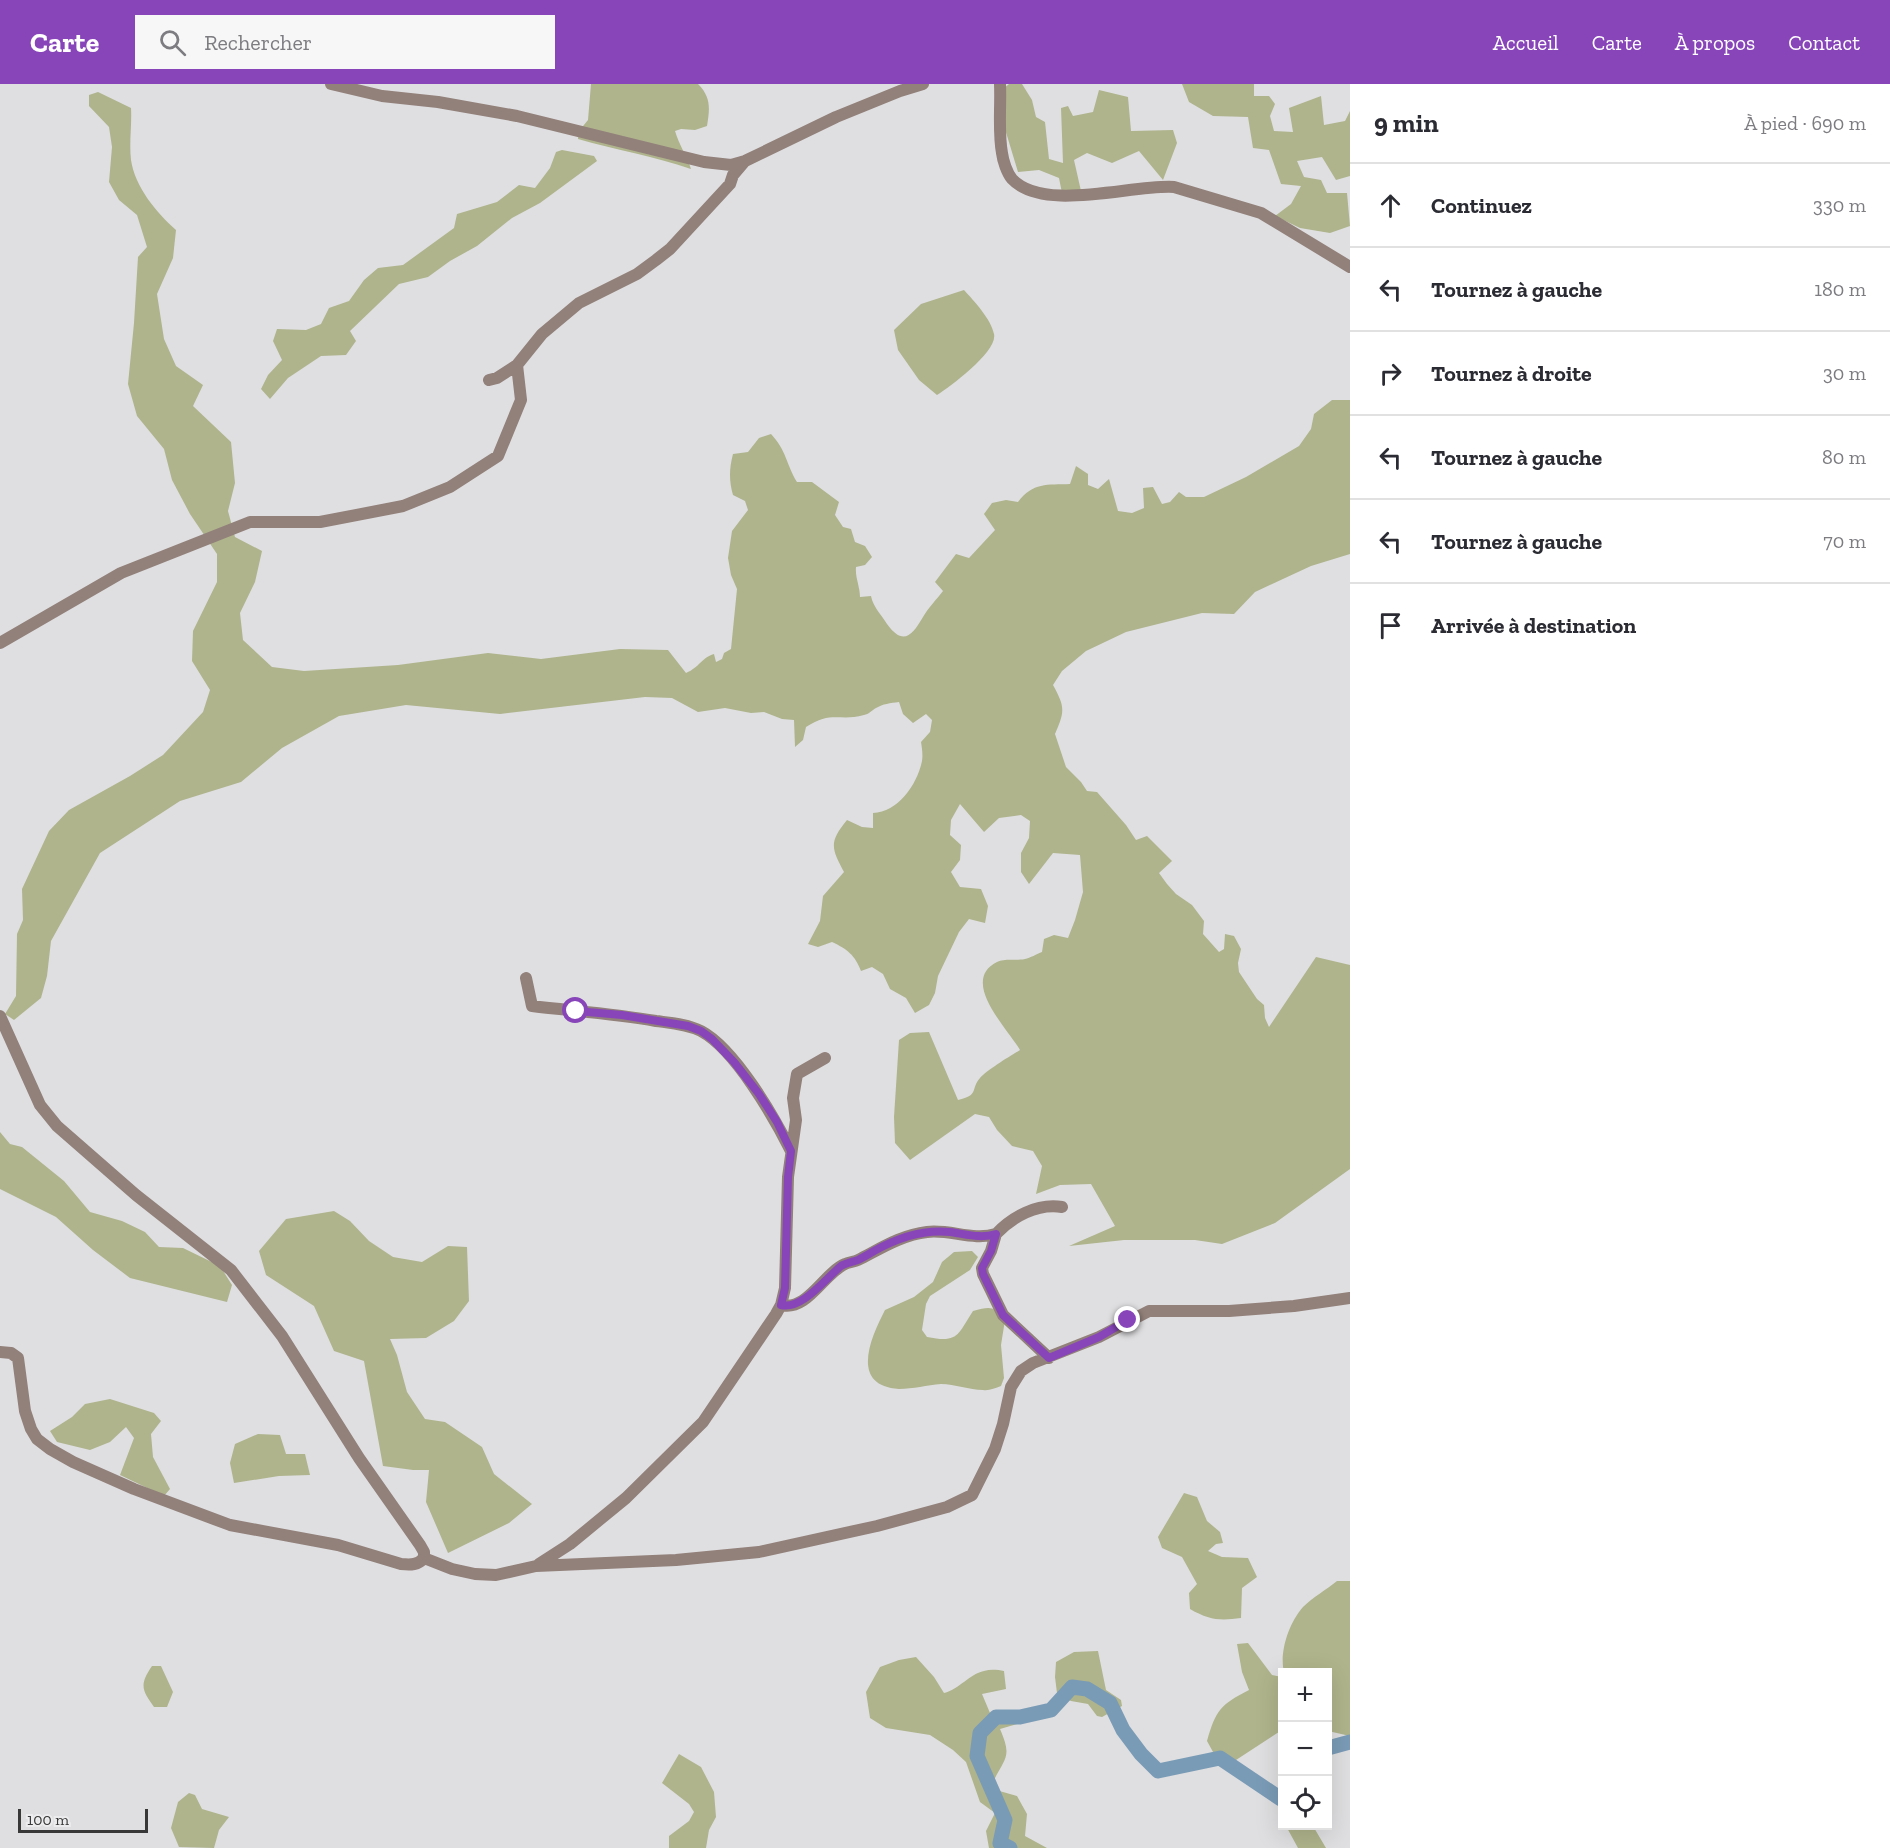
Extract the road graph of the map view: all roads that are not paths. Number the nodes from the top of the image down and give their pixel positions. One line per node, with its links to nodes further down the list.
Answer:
1 (331, 84): 4 (street)
2 (923, 84): 4 (street)
3 (1000, 84): 5 (street)
4 (745, 161): 6 (street)
5 (1350, 267)
6 (517, 365): 7 (street); 8 (street)
7 (489, 380)
8 (0, 643)
9 (526, 978): 12 (street)
10 (0, 1016): 19 (street)
11 (825, 1058): 12 (street)
12 (791, 1151): 16 (street)
13 (1062, 1207): 14 (street)
14 (996, 1234): 16 (street); 18 (street)
15 (1350, 1298): 18 (street)
16 (781, 1305): 20 (street)
17 (0, 1352): 19 (street)
18 (1049, 1358): 20 (street)
19 (424, 1558): 20 (street)
20 (536, 1566)

